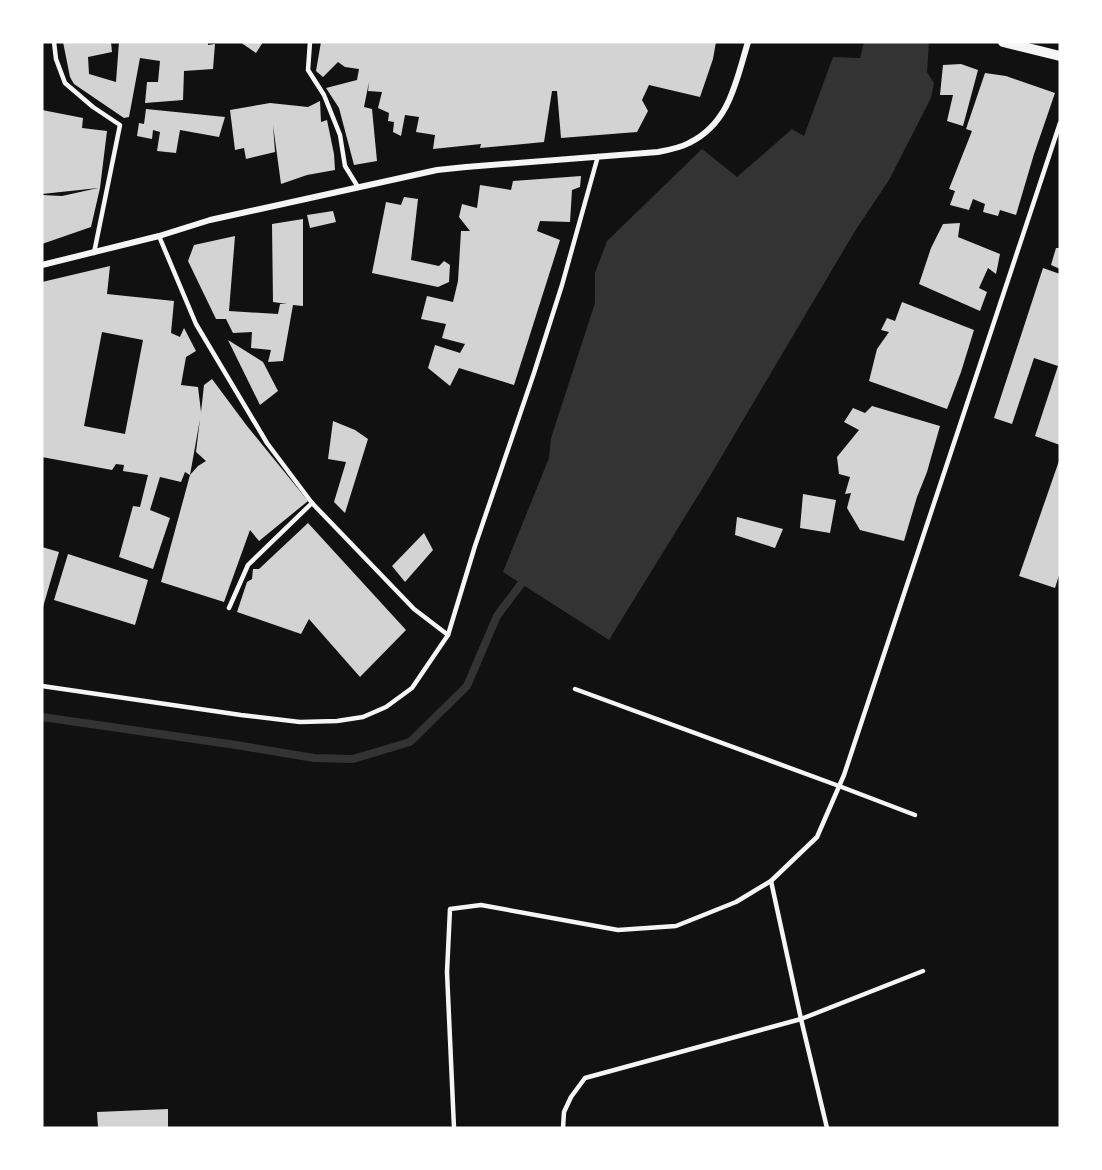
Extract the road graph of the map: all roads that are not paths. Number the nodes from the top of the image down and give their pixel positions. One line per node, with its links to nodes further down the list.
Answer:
1 (54, 42): 10 (lane)
2 (310, 42): 8 (lane)
3 (748, 42): 7 (street)
4 (1003, 42): 5 (street)
5 (1060, 56)
6 (1060, 123): 17 (lane)
7 (598, 156): 8 (street); 14 (lane)
8 (358, 187): 9 (street)
9 (159, 236): 10 (street); 12 (lane)
10 (94, 253): 11 (street)
11 (42, 265)
12 (312, 503): 13 (lane); 14 (lane)
13 (230, 608)
14 (448, 635): 15 (lane)
15 (42, 686)
16 (575, 689): 17 (lane)
17 (839, 786): 18 (lane); 19 (lane)
18 (915, 815)
19 (771, 881): 21 (lane); 22 (lane)
20 (922, 971): 21 (lane)
21 (801, 1019): 23 (lane); 24 (lane)
22 (454, 1128)
23 (563, 1128)
24 (827, 1128)

